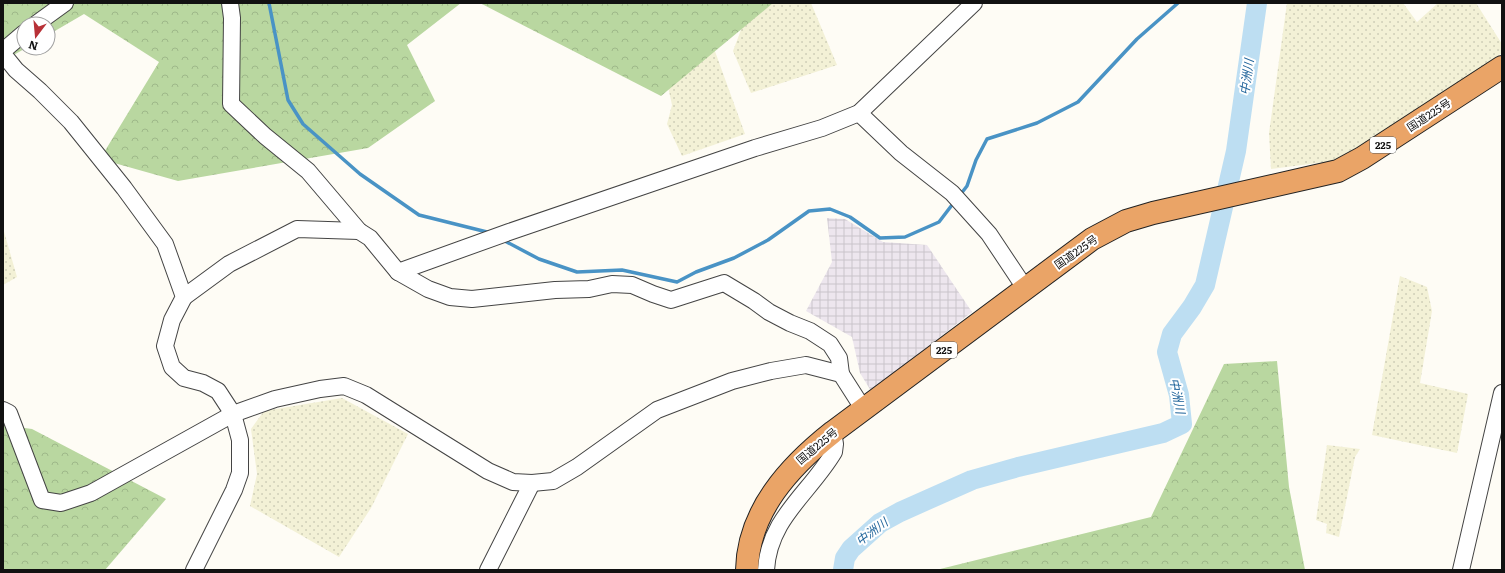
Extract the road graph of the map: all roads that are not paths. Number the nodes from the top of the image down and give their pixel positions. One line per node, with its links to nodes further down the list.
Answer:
1 (65, 3): 4 (street)
2 (230, 3): 10 (street)
3 (974, 3): 9 (street)
4 (47, 16)
5 (16, 40): 6 (street)
6 (3, 51)
7 (3, 54): 13 (street)
8 (1502, 67): 12 (highway, 国道225号 / 225)
9 (859, 113): 11 (street); 12 (street)
10 (359, 231): 11 (street); 13 (street)
11 (398, 272): 14 (street)
12 (1025, 288): 17 (highway, 国道225号 / 225)
13 (184, 297): 18 (street)
14 (841, 374): 17 (street); 20 (street)
15 (1502, 393): 25 (street)
16 (3, 410): 18 (street)
17 (864, 410): 19 (highway, 国道225号 / 225)
18 (233, 414): 20 (street); 21 (street)
19 (833, 432): 23 (highway, 国道225号 / 225); 24 (street)
20 (532, 483): 22 (street)
21 (194, 570)
22 (488, 570)
23 (747, 570)
24 (766, 570)
25 (1461, 570)

